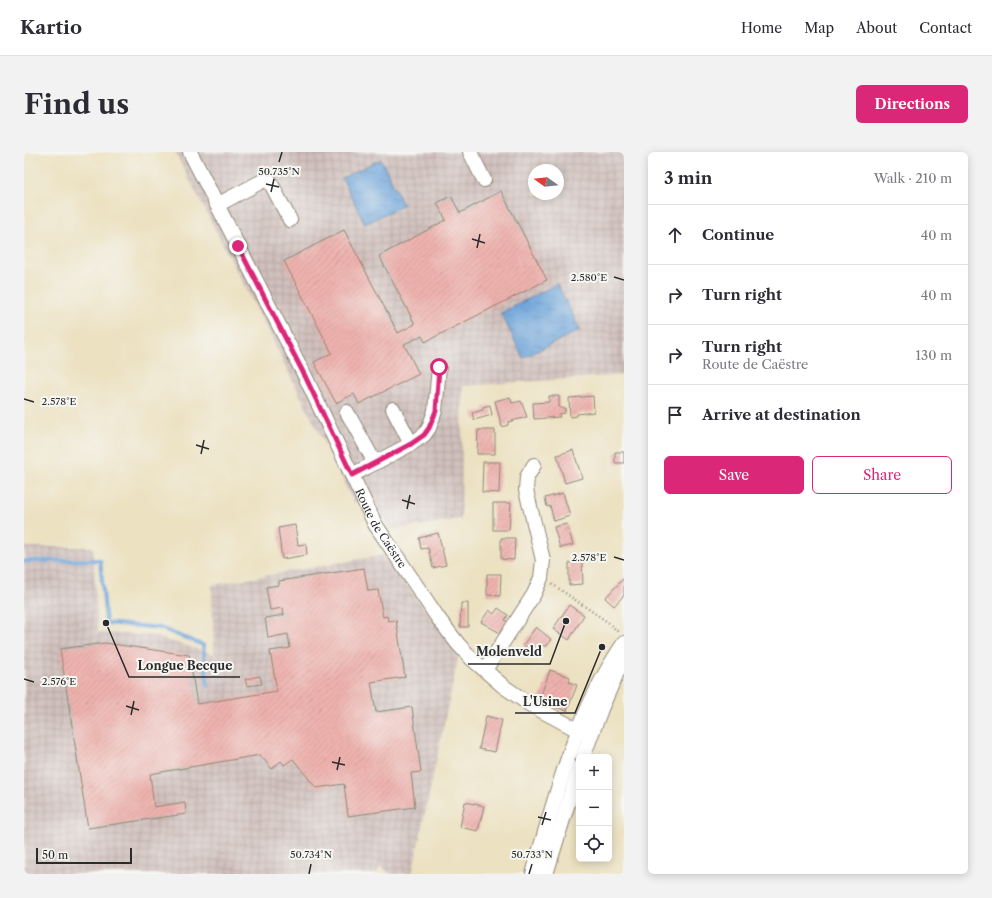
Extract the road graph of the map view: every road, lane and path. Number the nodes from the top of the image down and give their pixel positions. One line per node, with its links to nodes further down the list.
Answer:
1 (190, 152): 4 (street, Route de Caëstre)
2 (470, 152): 3 (street)
3 (484, 180)
4 (217, 205): 5 (street); 12 (street, Route de Caëstre)
5 (290, 220)
6 (439, 367): 9 (street)
7 (393, 409): 9 (street)
8 (347, 412): 10 (street)
9 (411, 444): 10 (street)
10 (375, 463): 12 (street)
11 (534, 464): 13 (street)
12 (352, 475): 16 (street, Route de Caëstre)
13 (541, 578): 14 (path); 16 (street)
14 (622, 639): 17 (street)
15 (624, 657): 17 (street)
16 (485, 670): 17 (street, Route de Caëstre)
17 (584, 733): 18 (street); 20 (street)
18 (583, 754)
19 (576, 778): 21 (street)
20 (533, 874)
21 (546, 874)

